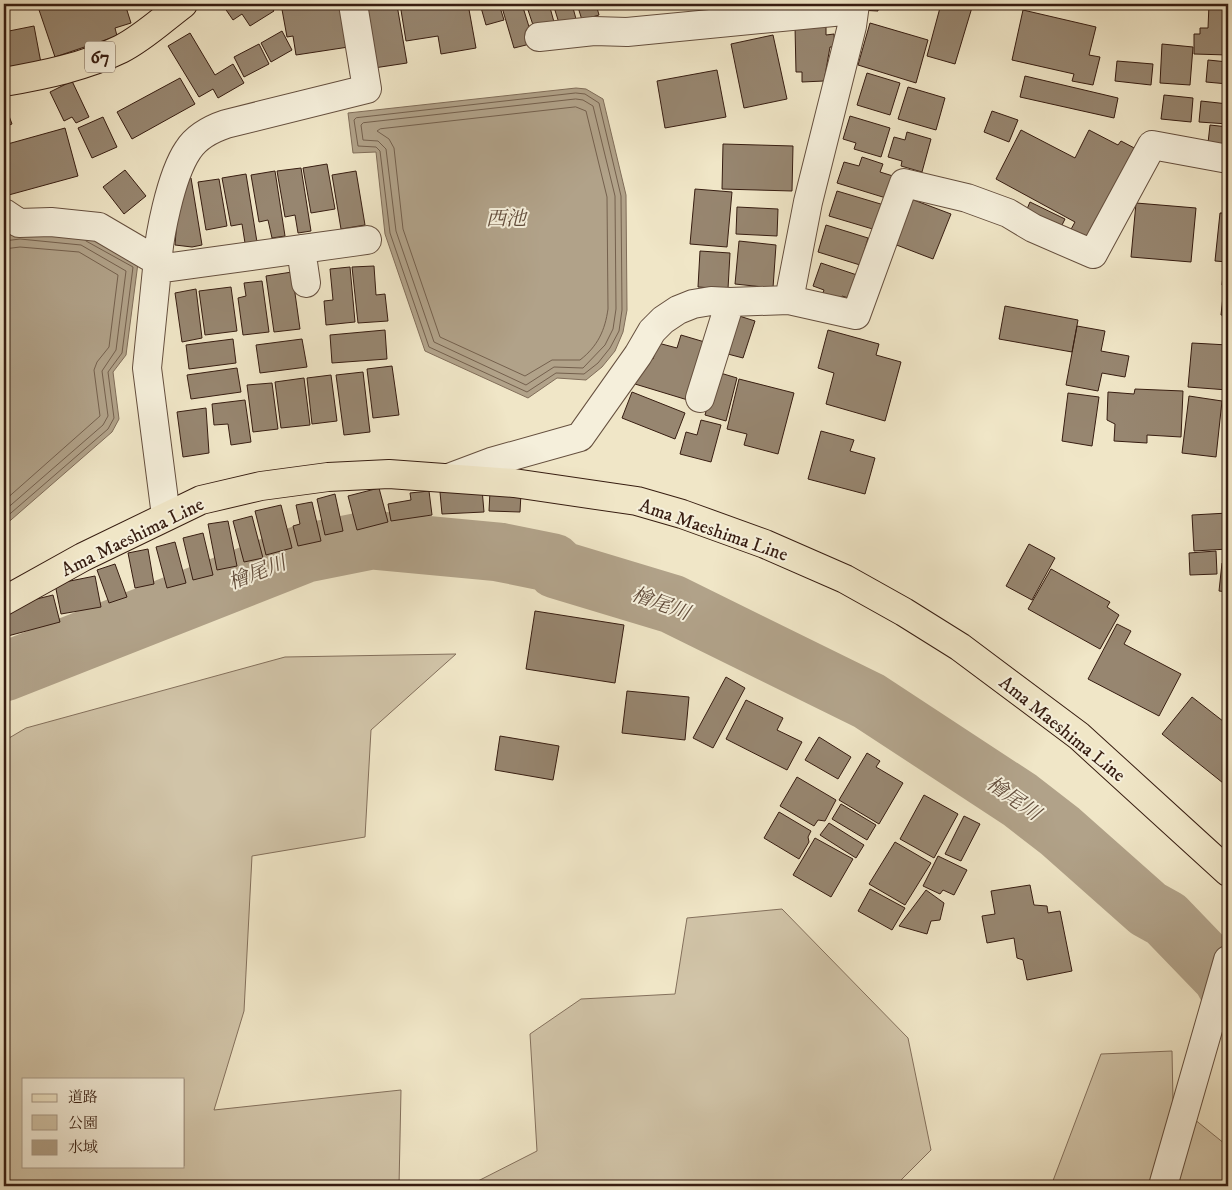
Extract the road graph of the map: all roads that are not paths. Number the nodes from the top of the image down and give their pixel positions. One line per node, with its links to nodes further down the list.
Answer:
1 (183, 4): 5 (main road, 67)
2 (353, 4): 10 (street)
3 (855, 7): 4 (street); 12 (street)
4 (540, 37)
5 (4, 82)
6 (1228, 159): 12 (street)
7 (4, 213): 10 (street)
8 (366, 240): 9 (street)
9 (301, 249): 10 (street); 11 (street)
10 (157, 265): 16 (street)
11 (306, 283)
12 (789, 300): 13 (street)
13 (730, 302): 14 (street); 15 (street)
14 (700, 398)
15 (451, 477): 16 (main road, Ama Maeshima Line); 18 (main road, Ama Maeshima Line)
16 (166, 516): 17 (main road, Ama Maeshima Line)
17 (4, 601)
18 (1228, 872)
19 (1228, 960): 20 (street)
20 (1163, 1186)

